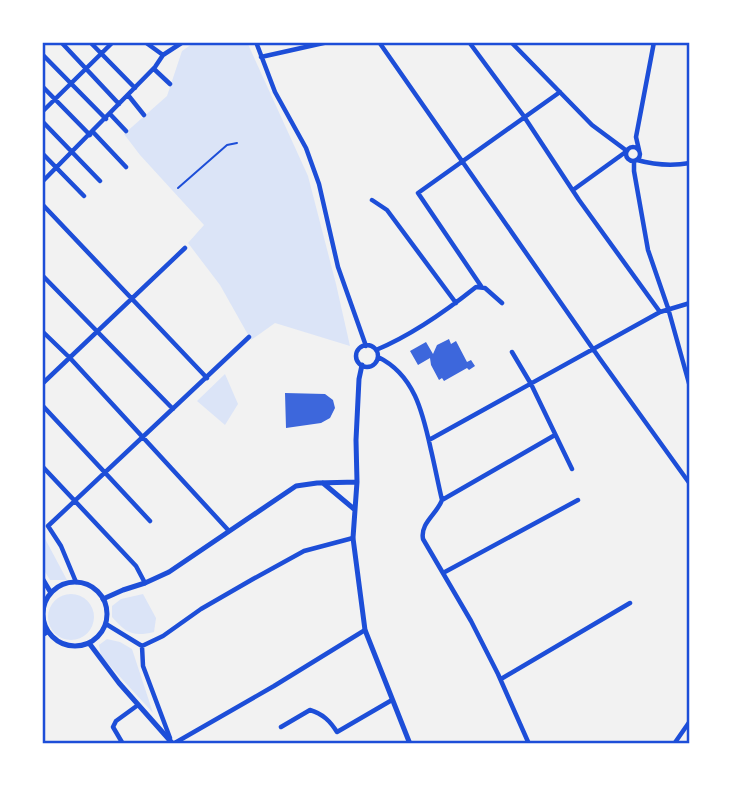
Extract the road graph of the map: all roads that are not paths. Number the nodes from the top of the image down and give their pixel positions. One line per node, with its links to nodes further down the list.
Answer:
1 (61, 42): 17 (street)
2 (90, 42): 13 (street)
3 (113, 42): 13 (street)
4 (145, 42): 14 (street)
5 (183, 42): 14 (street)
6 (256, 42): 15 (street)
7 (328, 42): 15 (street)
8 (379, 42): 39 (street)
9 (469, 42): 29 (street)
10 (511, 42): 22 (street)
11 (654, 42): 34 (street)
12 (42, 54): 18 (street)
13 (101, 54): 17 (street); 21 (street)
14 (163, 55): 16 (street)
15 (261, 57): 61 (street)
16 (154, 68): 19 (street); 21 (street)
17 (86, 69): 18 (street); 25 (street)
18 (71, 84): 24 (street); 30 (street)
19 (170, 84)
20 (42, 86): 24 (street)
21 (135, 88): 23 (street)
22 (560, 92): 29 (street); 35 (street)
23 (128, 95): 25 (street); 28 (street)
24 (55, 100): 26 (street); 33 (street)
25 (119, 104): 27 (street)
26 (42, 113)
27 (110, 114): 30 (street); 32 (street)
28 (144, 115)
29 (524, 118): 39 (street); 45 (street)
30 (106, 119): 33 (street)
31 (42, 121): 36 (street)
32 (126, 131)
33 (91, 134): 36 (street); 41 (street)
34 (636, 137): 35 (street); 38 (street)
35 (628, 149): 38 (street); 38 (street); 45 (street)
36 (72, 152): 42 (street); 43 (street)
37 (42, 153): 42 (street)
38 (636, 157): 40 (street); 56 (street)
39 (462, 161): 51 (street); 63 (street)
40 (690, 163)
41 (126, 167)
42 (56, 168): 44 (street); 46 (street)
43 (100, 181)
44 (42, 183)
45 (573, 190): 57 (street)
46 (84, 196)
47 (372, 200): 53 (street)
48 (42, 204): 52 (street)
49 (185, 248): 52 (street)
50 (42, 275): 59 (street)
51 (481, 286): 53 (street); 54 (street)
52 (131, 300): 59 (street); 68 (street)
53 (456, 303): 62 (street)
54 (502, 303)
55 (690, 303): 56 (street)
56 (668, 308): 57 (street); 71 (street)
57 (660, 312): 63 (street)
58 (42, 331): 66 (street)
59 (97, 331): 66 (street); 73 (street)
60 (249, 337): 68 (street)
61 (366, 345): 62 (street); 67 (street)
62 (376, 350): 65 (street)
63 (593, 350): 70 (street); 82 (street)
64 (512, 352): 70 (street)
65 (378, 357): 67 (street); 76 (street)
66 (70, 358): 69 (street); 75 (street)
67 (362, 365): 81 (street)
68 (207, 378): 73 (street)
69 (42, 384)
70 (531, 384): 74 (street); 76 (street)
71 (690, 387)
72 (42, 405): 79 (street)
73 (173, 410): 75 (street)
74 (555, 435): 78 (street); 83 (street)
75 (143, 438): 79 (street); 88 (street)
76 (429, 440): 83 (street)
77 (42, 466): 85 (street)
78 (572, 469)
79 (105, 474): 85 (street); 87 (street)
80 (323, 482): 81 (street); 86 (street); 88 (street)
81 (356, 482): 86 (street)
82 (690, 484)
83 (442, 500): 90 (street)
84 (578, 500): 90 (street)
85 (76, 502): 92 (street); 93 (street)
86 (354, 509): 89 (street)
87 (149, 521)
88 (229, 531): 93 (street)
89 (353, 538): 98 (street); 101 (street)
90 (443, 573): 102 (street)
91 (42, 578): 94 (street)
92 (76, 582): 94 (street); 95 (street)
93 (145, 583): 95 (street)
94 (51, 593): 99 (street)
95 (103, 599): 97 (street)
96 (630, 603): 102 (street)
97 (106, 624): 100 (street); 101 (street)
98 (365, 630): 103 (street); 107 (street)
99 (45, 634): 100 (street)
100 (89, 643): 104 (street)
101 (142, 646): 107 (street)
102 (500, 679): 110 (street)
103 (392, 700): 106 (street); 109 (street)
104 (138, 705): 107 (street); 108 (street)
105 (690, 721): 111 (street)
106 (281, 727)
107 (172, 743)
108 (123, 744)
109 (410, 744)
110 (529, 744)
111 (674, 744)

